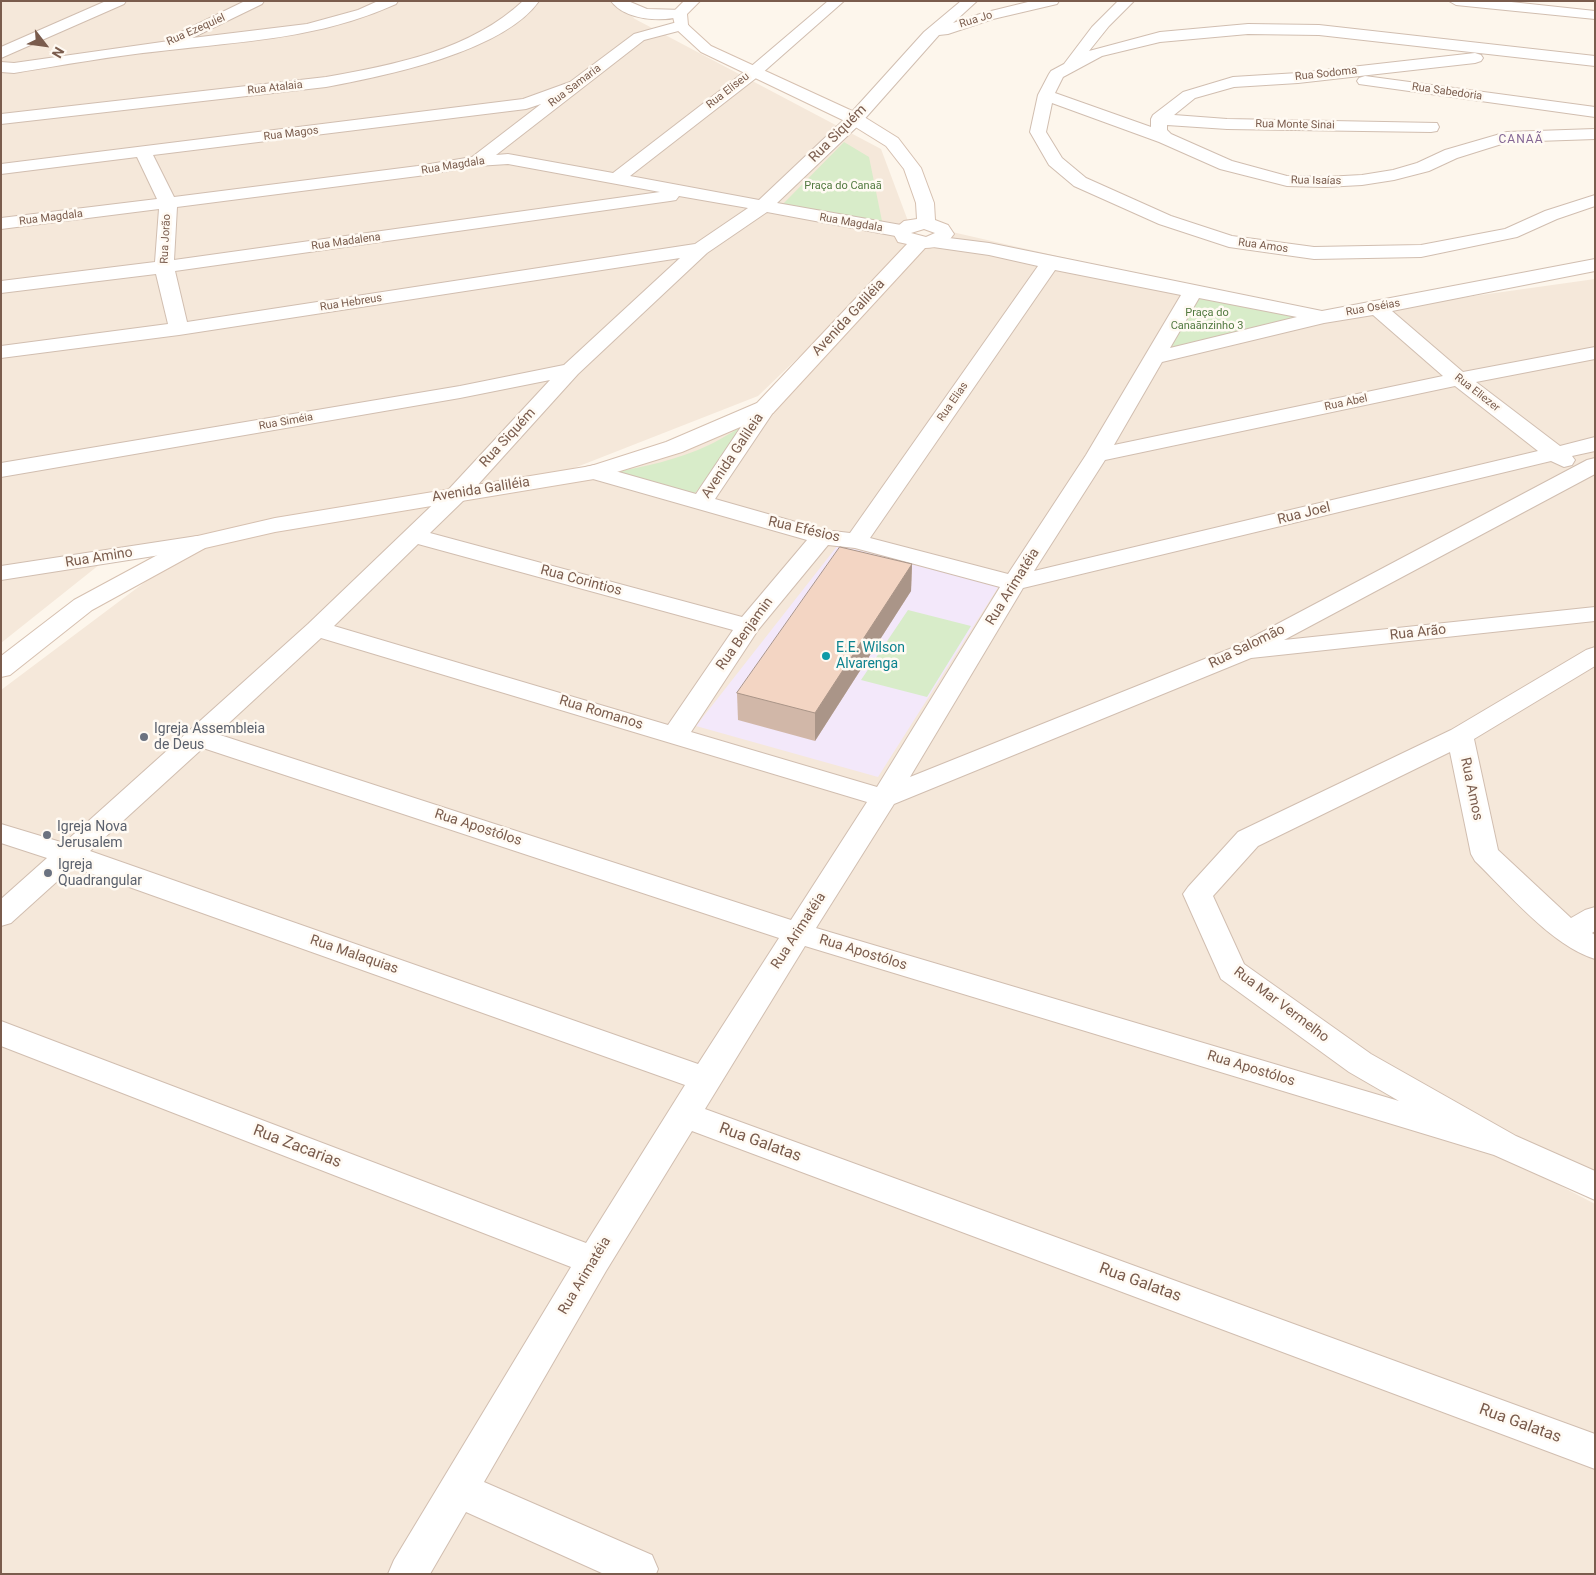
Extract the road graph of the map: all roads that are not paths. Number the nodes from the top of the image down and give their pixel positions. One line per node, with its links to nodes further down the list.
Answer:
1 (119, 1): 18 (street)
2 (257, 1): 17 (street, Rua Ezequiel)
3 (392, 1): 17 (street)
4 (532, 1): 31 (street, Rua Atalaia)
5 (618, 1): 15 (street)
6 (693, 1): 15 (street)
7 (837, 1): 23 (street, Rua Eliseu)
8 (970, 1): 16 (street, Rua Siquém)
9 (1052, 1): 16 (street, Rua Jo)
10 (1127, 1): 21 (street, Rua Amos)
11 (1456, 1): 14 (street)
12 (1573, 1): 13 (street)
13 (1595, 8)
14 (1595, 15)
15 (680, 20): 23 (street); 26 (street, Rua Samaria)
16 (929, 36): 32 (street, Rua Siquém)
17 (161, 46): 22 (street)
18 (1, 53)
19 (1523, 53): 20 (street); 21 (street, Rua Amos); 24 (street, Rua Sodoma)
20 (1595, 61)
21 (1072, 64): 27 (street, Rua Amos)
22 (1, 67)
23 (754, 72): 32 (street); 43 (street, Rua Eliseu)
24 (1298, 78): 25 (street, Rua Sabedoria); 33 (street, Rua Sodoma)
25 (1333, 79): 28 (street); 30 (street, Rua Sabedoria)
26 (577, 85): 39 (street, Rua Magos); 40 (street, Rua Samaria)
27 (1046, 95): 37 (street, Rua Isaías); 45 (street, Rua Amos)
28 (1384, 99)
29 (1408, 111): 35 (street)
30 (1595, 112)
31 (1, 118)
32 (855, 119): 47 (street, Rua Siquém); 49 (street)
33 (1159, 119): 34 (street, Rua Monte Sinai); 37 (street)
34 (1227, 124): 35 (street, Rua Monte Sinai); 38 (street)
35 (1431, 127): 41 (street)
36 (1595, 134): 41 (street, Rua Isaías)
37 (1165, 138): 41 (street, Rua Isaías)
38 (1278, 142)
39 (143, 152): 42 (street, Rua Magos); 46 (street, Rua Jorão)
40 (477, 160): 43 (street, Rua Magdala); 46 (street, Rua Magdala)
41 (1423, 167)
42 (1, 169)
43 (617, 178): 44 (street, Rua Magdala)
44 (691, 193): 47 (street, Rua Magdala); 53 (street, Rua Madalena)
45 (1595, 200)
46 (168, 204): 48 (street, Rua Magdala); 53 (street, Rua Jorão)
47 (762, 207): 49 (street, Rua Magdala); 50 (street, Rua Siquém)
48 (1, 224)
49 (925, 234): 51 (street, Rua Magdala); 64 (street, Avenida Galiléia)
50 (700, 250): 58 (street, Rua Hebreus); 62 (street, Rua Siquém)
51 (1050, 263): 55 (street, Rua Magdala); 75 (street, Rua Elias)
52 (1595, 264): 56 (street, Rua Oséias)
53 (164, 267): 54 (street, Rua Madalena); 58 (street, Rua Jorão)
54 (1, 287)
55 (1193, 291): 57 (street, Rua Magdala); 61 (street, Rua Arimatéia)
56 (1377, 308): 57 (street, Rua Oséias); 63 (street, Rua Eliezer)
57 (1324, 316): 61 (street, Rua Oséias)
58 (179, 329): 59 (street, Rua Hebreus)
59 (1, 352)
60 (1595, 353): 63 (street, Rua Abel)
61 (1153, 358): 67 (street, Rua Arimatéia)
62 (571, 370): 69 (street, Rua Siméia); 71 (street, Rua Siquém)
63 (1459, 379): 66 (street, Rua Eliezer); 67 (street, Rua Abel)
64 (765, 408): 70 (street, Avenida Galiléia); 72 (street, Avenida Galileia)
65 (1595, 444): 66 (street, Rua Joel)
66 (1554, 454): 68 (street, Rua Eliezer); 78 (street, Rua Joel)
67 (1098, 455): 78 (street, Rua Arimatéia)
68 (1588, 468): 82 (street, Rua Salomão)
69 (1, 470)
70 (594, 472): 71 (street, Avenida Galiléia); 72 (street, Rua Efésios)
71 (457, 494): 73 (street, Rua Siquém); 76 (street, Avenida Galiléia)
72 (701, 503): 74 (street, Rua Efésios)
73 (415, 536): 80 (street, Rua Corintios); 81 (street, Rua Siquém)
74 (822, 537): 75 (street, Rua Efésios); 80 (street, Rua Benjamin)
75 (856, 541): 78 (street, Rua Efésios)
76 (196, 542): 77 (street, Rua Amino); 84 (street, Avenida Galiléia)
77 (1, 573)
78 (1014, 584): 88 (street, Rua Arimatéia)
79 (1595, 614): 82 (street, Rua Arão)
80 (748, 626): 85 (street, Rua Benjamin)
81 (316, 629): 85 (street, Rua Romanos); 87 (street, Rua Siquém)
82 (1241, 653): 88 (street, Rua Salomão)
83 (1595, 655): 86 (street)
84 (1, 669)
85 (675, 735): 88 (street, Rua Romanos)
86 (1460, 736): 94 (street, Rua Amos); 99 (street, Rua Mar Vermelho)
87 (198, 737): 90 (street, Rua Siquém); 93 (street, Rua Apostólos)
88 (884, 798): 93 (street, Rua Arimatéia)
89 (1, 833): 90 (street, Rua Malaquias)
90 (67, 854): 91 (street, Rua Siquém); 97 (street, Rua Malaquias)
91 (1, 916)
92 (1595, 917): 94 (street)
93 (797, 933): 97 (street, Rua Arimatéia); 99 (street, Rua Apostólos)
94 (1569, 934): 95 (street, Rua Amos)
95 (1595, 948)
96 (1, 1033): 101 (street, Rua Zacarias)
97 (705, 1079): 98 (street, Rua Arimatéia)
98 (685, 1115): 101 (street, Rua Arimatéia); 102 (street, Rua Galatas)
99 (1504, 1145): 100 (street, Rua Mar Vermelho)
100 (1595, 1186)
101 (594, 1261): 103 (street, Rua Arimatéia)
102 (1595, 1452)
103 (458, 1489): 104 (street); 105 (street, Rua Arimatéia)
104 (638, 1569)
105 (408, 1574)

